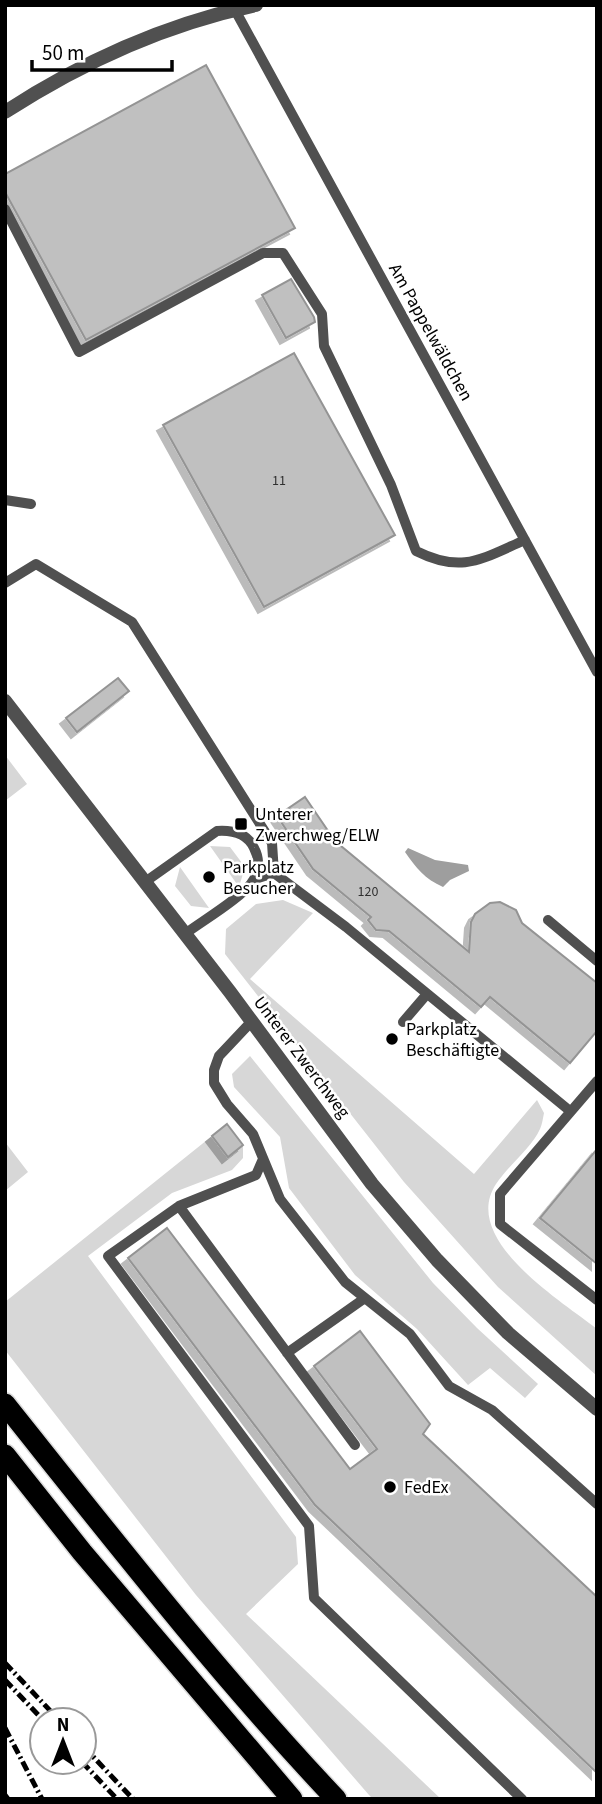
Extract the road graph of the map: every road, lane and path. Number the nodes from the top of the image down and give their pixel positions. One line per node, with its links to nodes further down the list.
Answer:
1 (257, 5): 2 (street)
2 (225, 9): 3 (street); 7 (lane, Am Pappelwäldchen)
3 (5, 112)
4 (5, 209): 7 (lane)
5 (5, 499): 6 (lane)
6 (31, 504)
7 (525, 540): 9 (lane, Am Pappelwäldchen)
8 (5, 583): 11 (lane)
9 (597, 672)
10 (5, 701): 13 (street, Unterer Zwerchweg)
11 (274, 873): 12 (lane); 17 (lane)
12 (255, 879): 13 (lane); 15 (lane)
13 (145, 881): 15 (street, Unterer Zwerchweg)
14 (548, 920): 16 (lane)
15 (185, 934): 18 (street, Unterer Zwerchweg)
16 (597, 961)
17 (427, 994): 19 (lane); 21 (lane)
18 (252, 1021): 22 (lane); 28 (street, Unterer Zwerchweg)
19 (403, 1022)
20 (597, 1081): 21 (lane)
21 (570, 1111): 25 (lane)
22 (263, 1159): 23 (lane); 24 (lane)
23 (179, 1206): 26 (lane); 34 (lane)
24 (365, 1298): 26 (lane); 31 (lane)
25 (597, 1300)
26 (288, 1353): 29 (lane)
27 (5, 1404): 33 (highway)
28 (597, 1409)
29 (355, 1445)
30 (5, 1455): 32 (highway)
31 (597, 1504)
32 (292, 1799)
33 (336, 1799)
34 (522, 1799)

